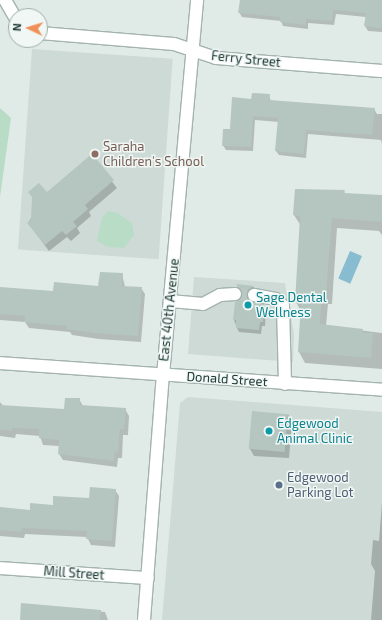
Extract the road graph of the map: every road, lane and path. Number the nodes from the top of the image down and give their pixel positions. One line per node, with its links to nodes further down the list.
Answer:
1 (197, 0): 3 (street, East 40th Avenue)
2 (48, 34): 3 (street, Ferry Street)
3 (193, 50): 4 (street, Ferry Street); 7 (street, East 40th Avenue)
4 (382, 71)
5 (235, 294): 7 (street)
6 (254, 295): 10 (street)
7 (170, 301): 9 (street, East 40th Avenue)
8 (0, 362): 9 (street, Donald Street)
9 (162, 375): 10 (street, Donald Street); 13 (street, East 40th Avenue)
10 (285, 384): 11 (street, Donald Street)
11 (382, 390)
12 (0, 568): 13 (street, Mill Street)
13 (148, 578): 14 (street, East 40th Avenue)
14 (144, 620)

